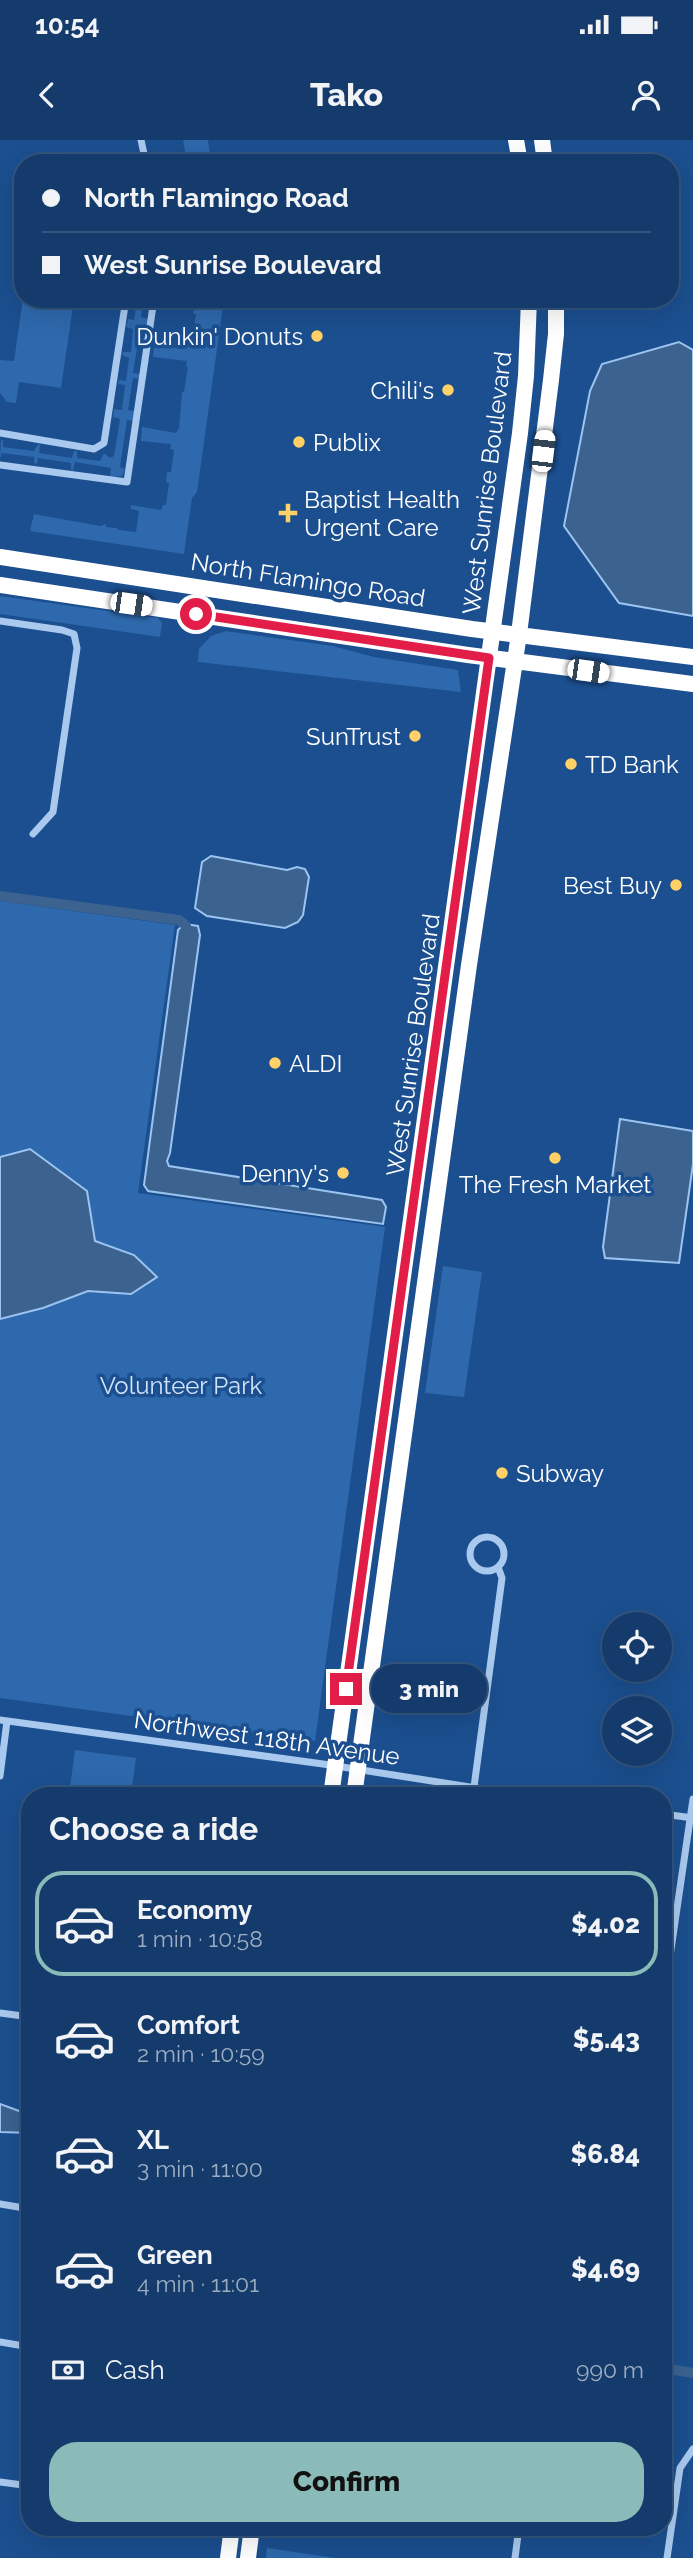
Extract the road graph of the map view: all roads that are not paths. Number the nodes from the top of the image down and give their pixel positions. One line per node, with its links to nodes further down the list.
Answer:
1 (125, 308): 5 (street)
2 (153, 308): 6 (street)
3 (529, 308): 10 (highway, West Sunrise Boulevard)
4 (556, 308): 11 (highway, West Sunrise Boulevard)
5 (0, 433)
6 (0, 465)
7 (0, 557): 10 (highway, North Flamingo Road)
8 (0, 585): 13 (highway, North Flamingo Road)
9 (0, 621): 16 (street)
10 (492, 631): 11 (highway, North Flamingo Road); 13 (highway, West Sunrise Boulevard)
11 (519, 634): 12 (highway, North Flamingo Road); 14 (highway, West Sunrise Boulevard)
12 (693, 657)
13 (489, 658): 14 (highway, North Flamingo Road); 19 (highway, West Sunrise Boulevard)
14 (515, 661): 15 (highway, North Flamingo Road); 20 (highway, West Sunrise Boulevard)
15 (693, 684)
16 (33, 834)
17 (498, 1567): 17 (street); 22 (street)
18 (4, 1721): 19 (street, Northwest 118th Avenue); 21 (street)
19 (335, 1767): 20 (street, Northwest 118th Avenue); 23 (highway, West Sunrise Boulevard)
20 (357, 1770): 22 (street, Northwest 118th Avenue); 24 (highway, West Sunrise Boulevard)
21 (0, 1776)
22 (470, 1786): 25 (street, Northwest 118th Avenue)
23 (332, 1787)
24 (355, 1787)
25 (476, 1787)
26 (693, 1799): 28 (street)
27 (672, 1815): 28 (street)
28 (692, 1818): 29 (street)
29 (672, 1946)
30 (0, 2013): 31 (street)
31 (21, 2016)
32 (0, 2204): 33 (street)
33 (21, 2208)
34 (0, 2342): 35 (street)
35 (21, 2346)
36 (693, 2449): 39 (street)
37 (0, 2482): 38 (street)
38 (21, 2485)
39 (672, 2523)
40 (231, 2536): 44 (highway)
41 (251, 2536): 45 (highway)
42 (518, 2536): 46 (street)
43 (670, 2536): 47 (street)
44 (228, 2558)
45 (248, 2558)
46 (515, 2558)
47 (667, 2558)

